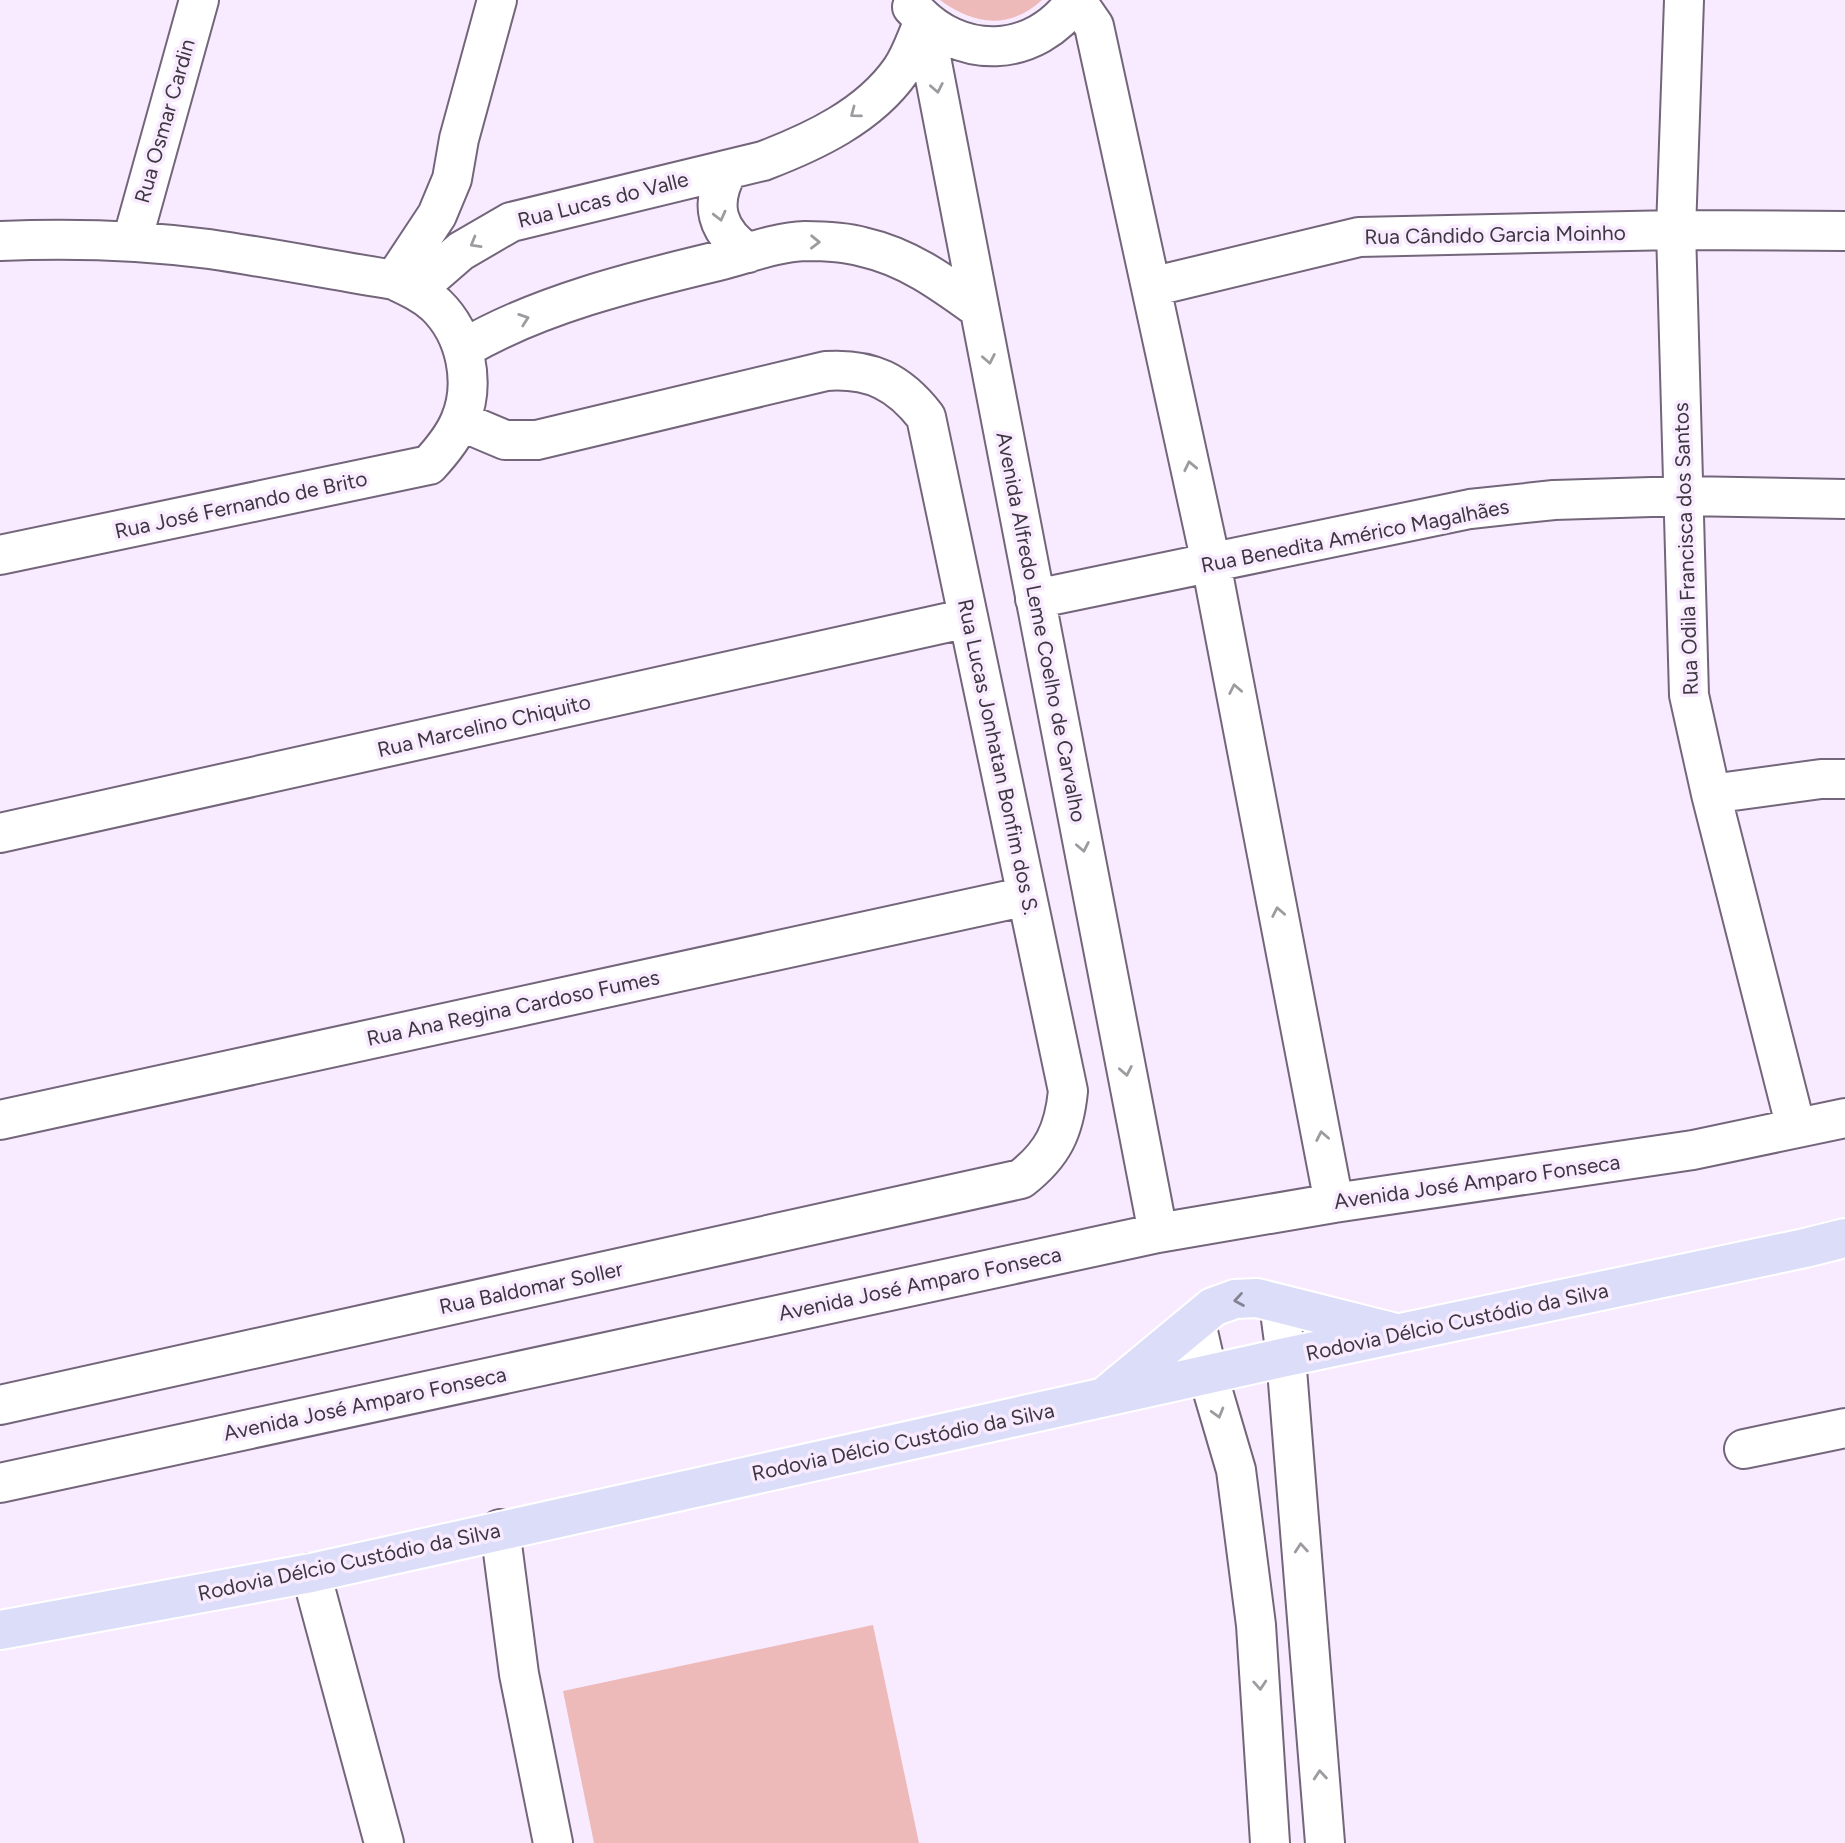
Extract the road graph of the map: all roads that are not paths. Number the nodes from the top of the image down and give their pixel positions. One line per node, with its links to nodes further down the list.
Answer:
1 (199, 0): 10 (street, Rua Osmar Cardin)
2 (497, 0): 12 (street)
3 (1076, 0): 5 (street); 13 (street)
4 (1684, 0): 7 (street, Rua Odila Francisca dos Santos)
5 (915, 10): 6 (street, Rua Lucas do Valle, one-way to 6); 14 (street, Avenida Alfredo Leme Coelho de Carvalho, one-way to 14)
6 (728, 170): 11 (street, Rua Lucas do Valle, one-way to 11); 12 (street, Rua Lucas do Valle, one-way to 12)
7 (1676, 230): 8 (street, Rua Cândido Garcia Moinho); 13 (street, Rua Cândido Garcia Moinho); 17 (street, Rua Odila Francisca dos Santos)
8 (1845, 231)
9 (0, 241): 10 (street)
10 (132, 241): 12 (street)
11 (748, 253): 14 (street, one-way to 14); 15 (street, one-way to 11)
12 (405, 285): 15 (street, Rua José Fernando de Brito)
13 (1151, 287): 20 (street, one-way to 13)
14 (979, 309): 21 (street, Avenida Alfredo Leme Coelho de Carvalho, one-way to 21)
15 (463, 349): 16 (street, Rua José Fernando de Brito)
16 (460, 421): 19 (street, Rua José Fernando de Brito); 22 (street, Rua Lucas Jonhatan Bonfim dos S.)
17 (1684, 496): 18 (street, Rua Benedita Américo Magalhães); 20 (street, Rua Benedita Américo Magalhães); 24 (street, Rua Odila Francisca dos Santos)
18 (1845, 499)
19 (0, 555)
20 (1211, 563): 21 (street, Rua Benedita Américo Magalhães); 31 (street, one-way to 20)
21 (1035, 598): 32 (street, Avenida Alfredo Leme Coelho de Carvalho, one-way to 32)
22 (968, 618): 25 (street, Rua Marcelino Chiquito); 26 (street, Rua Lucas Jonhatan Bonfim dos S.)
23 (1845, 779): 24 (street)
24 (1711, 794): 29 (street, Rua Odila Francisca dos Santos)
25 (0, 833)
26 (1027, 896): 28 (street, Rua Ana Regina Cardoso Fumes); 30 (street, Rua Lucas Jonhatan Bonfim dos S.)
27 (1845, 1118): 29 (street, Avenida José Amparo Fonseca)
28 (0, 1120)
29 (1796, 1128): 31 (street, Avenida José Amparo Fonseca)
30 (1051, 1150): 42 (street, Rua Baldomar Soller)
31 (1335, 1203): 32 (street, Avenida José Amparo Fonseca)
32 (1158, 1233): 45 (street, Avenida José Amparo Fonseca)
33 (1845, 1238): 34 (main road, Rodovia Délcio Custódio da Silva)
34 (1805, 1248): 35 (main road, Rodovia Délcio Custódio da Silva); 38 (main road, Rodovia Délcio Custódio da Silva)
35 (1845, 1248)
36 (1279, 1304): 37 (main road, one-way to 37); 38 (main road); 39 (street)
37 (1196, 1322): 40 (street); 41 (main road)
38 (1401, 1335): 39 (main road, Rodovia Délcio Custódio da Silva)
39 (1286, 1357): 40 (main road, Rodovia Délcio Custódio da Silva); 48 (street, one-way to 39)
40 (1208, 1375): 41 (main road, Rodovia Délcio Custódio da Silva); 49 (street, one-way to 49)
41 (1102, 1398): 46 (main road, Rodovia Délcio Custódio da Silva)
42 (0, 1405)
43 (1845, 1428): 44 (street)
44 (1744, 1448)
45 (0, 1483)
46 (500, 1530): 47 (main road, Rodovia Délcio Custódio da Silva); 52 (street)
47 (311, 1573): 50 (main road, Rodovia Délcio Custódio da Silva); 51 (street)
48 (1307, 1623): 49 (street); 54 (street, one-way to 48)
49 (1256, 1625): 53 (street, one-way to 53)
50 (0, 1630)
51 (384, 1843)
52 (553, 1843)
53 (1270, 1843)
54 (1325, 1843)

